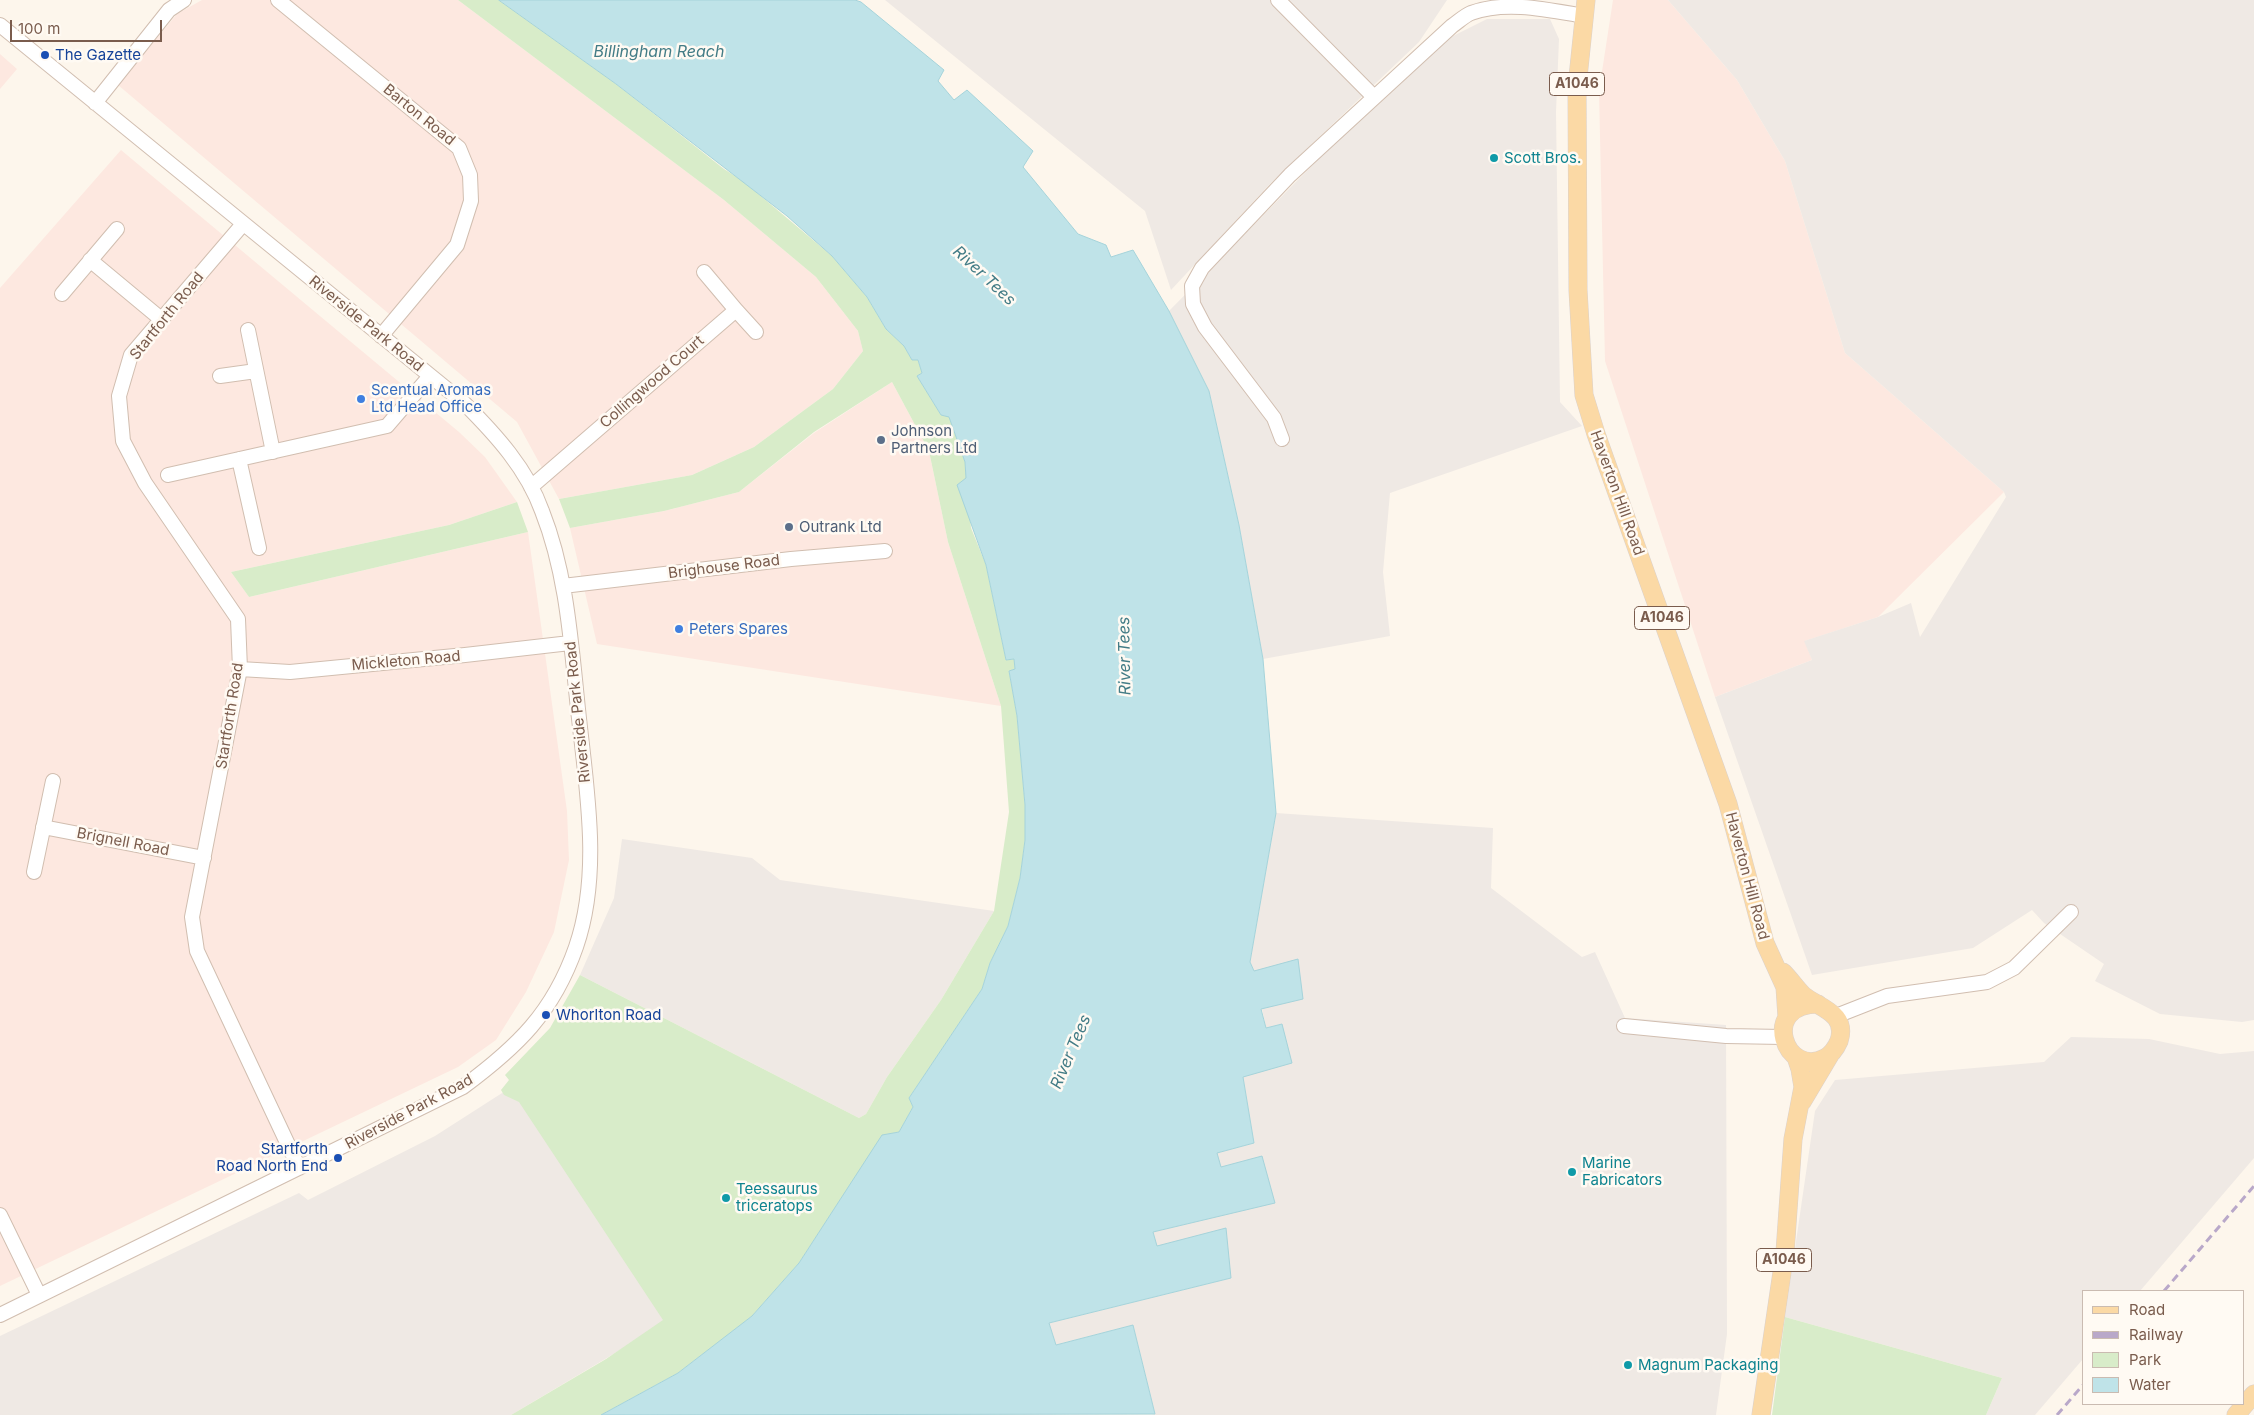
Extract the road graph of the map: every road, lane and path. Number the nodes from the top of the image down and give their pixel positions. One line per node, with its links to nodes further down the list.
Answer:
1 (184, 0): 7 (street)
2 (278, 0): 17 (street, Barton Road)
3 (1278, 0): 6 (street)
4 (1585, 8): 6 (street); 36 (main road, Haverton Hill Road / A1046)
5 (0, 25): 7 (street, Riverside Park Road)
6 (1374, 97): 21 (street)
7 (95, 104): 8 (street, Riverside Park Road)
8 (243, 224): 14 (street, Startforth Road); 17 (street, Riverside Park Road)
9 (116, 229): 10 (street)
10 (90, 260): 12 (street); 14 (street)
11 (704, 272): 13 (street)
12 (62, 294)
13 (736, 310): 16 (street); 25 (street, Collingwood Court)
14 (161, 319): 30 (street, Startforth Road)
15 (248, 330): 18 (street)
16 (756, 332)
17 (381, 336): 20 (street, Riverside Park Road)
18 (256, 371): 19 (street); 22 (street)
19 (220, 376)
20 (430, 376): 22 (street); 25 (street, Riverside Park Road)
21 (1282, 439)
22 (273, 452): 23 (street)
23 (239, 459): 24 (street); 26 (street)
24 (168, 475)
25 (531, 487): 28 (street, Riverside Park Road)
26 (259, 548)
27 (885, 551): 28 (street, Brighouse Road)
28 (563, 586): 29 (street, Riverside Park Road)
29 (570, 643): 30 (street, Mickleton Road); 45 (street, Riverside Park Road)
30 (240, 669): 33 (street, Startforth Road)
31 (53, 781): 32 (street)
32 (43, 827): 33 (street, Brignell Road); 34 (street)
33 (204, 858): 45 (street, Startforth Road)
34 (34, 872)
35 (2071, 912): 38 (street)
36 (1776, 964): 37 (main road, Haverton Hill Road / A1046); 39 (main road, Haverton Hill Road / A1046)
37 (1818, 1004): 38 (main road, Haverton Hill Road / A1046); 39 (main road)
38 (1836, 1016): 42 (main road, A1046)
39 (1787, 1017): 41 (main road, Haverton Hill Road / A1046)
40 (1624, 1026): 41 (street)
41 (1783, 1037): 43 (main road, A1046)
42 (1830, 1055): 43 (main road); 44 (main road, A1046)
43 (1796, 1056): 44 (main road, A1046)
44 (1801, 1104): 50 (main road, A1046)
45 (299, 1168): 47 (street, Riverside Park Road)
46 (0, 1215): 47 (street)
47 (39, 1295): 48 (street, Riverside Park Road)
48 (0, 1315)
49 (2254, 1394): 51 (main road)
50 (1761, 1415)
51 (2236, 1415)

